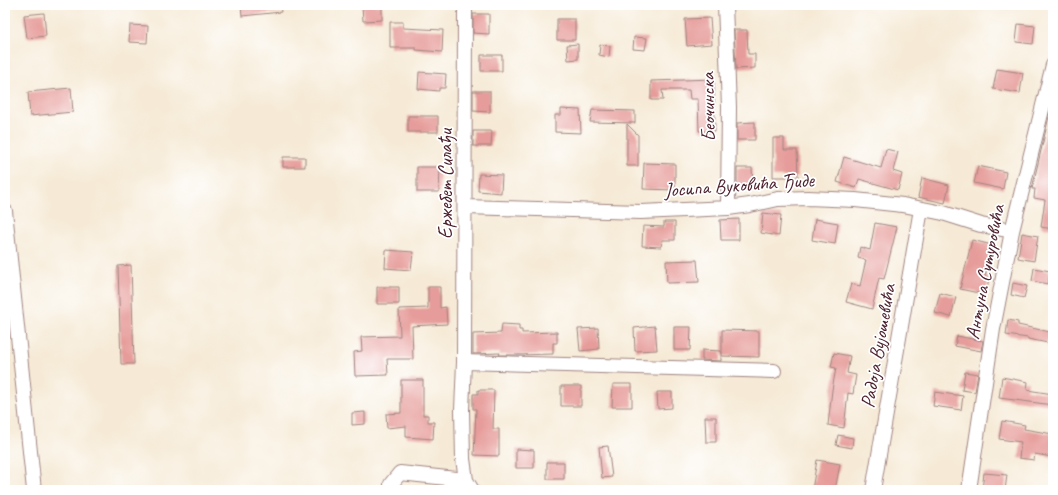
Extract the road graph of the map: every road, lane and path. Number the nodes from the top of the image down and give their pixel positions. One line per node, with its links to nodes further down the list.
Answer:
1 (465, 5): 4 (street, Ержебет Силађи)
2 (725, 5): 5 (street, Беочинска)
3 (1053, 65): 8 (street, Антуна Сутуровића)
4 (465, 207): 5 (street, Јосипа Вуковића Ђиде); 10 (street, Ержебет Силађи)
5 (728, 208): 6 (street, Јосипа Вуковића Ђиде)
6 (922, 209): 8 (street, Јосипа Вуковића Ђиде); 15 (street, Радоја Вујошевића)
7 (5, 211): 9 (street)
8 (1012, 231): 16 (street, Антуна Сутуровића)
9 (9, 295): 13 (street)
10 (464, 362): 11 (street); 12 (street, Ержебет Силађи)
11 (774, 371)
12 (469, 485): 14 (street)
13 (34, 490)
14 (390, 490)
15 (873, 490)
16 (969, 490)

